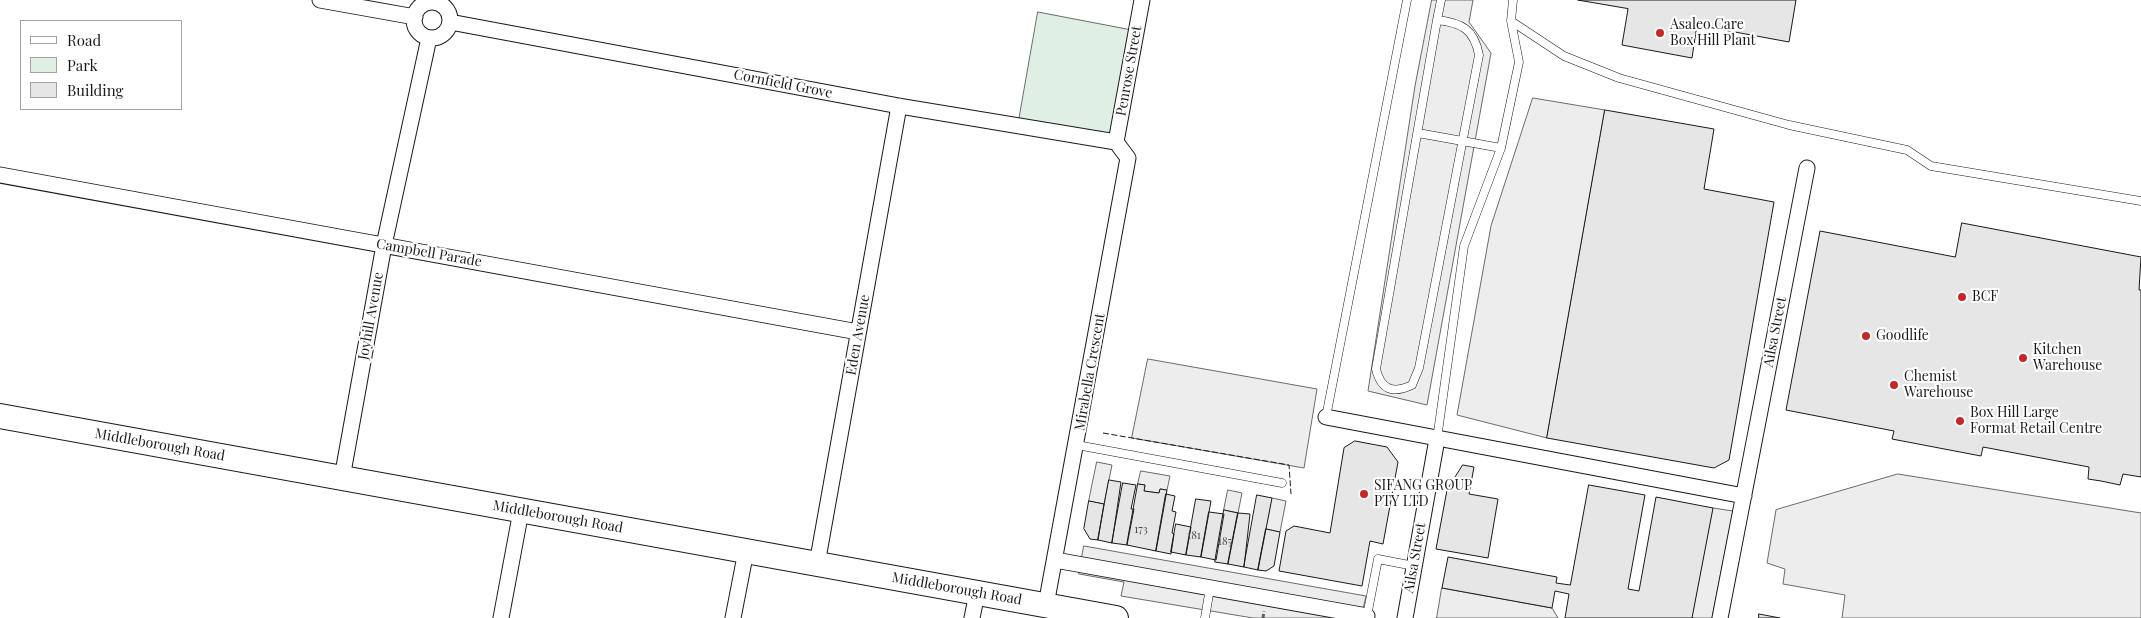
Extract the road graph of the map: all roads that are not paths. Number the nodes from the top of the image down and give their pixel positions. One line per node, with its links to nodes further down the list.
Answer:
1 (320, 0): 7 (street)
2 (1142, 0): 15 (street, Penrose Street)
3 (1408, 0): 23 (lane)
4 (1441, 0): 8 (lane)
5 (1513, 0): 9 (lane)
6 (437, 1): 7 (street); 10 (street)
7 (414, 17): 11 (street)
8 (1437, 20): 13 (lane); 14 (lane)
9 (1511, 21): 16 (lane); 19 (lane)
10 (450, 22): 11 (street); 12 (street, Cornfield Grove)
11 (430, 38): 20 (street, Joyhill Avenue)
12 (899, 106): 15 (street, Cornfield Grove); 21 (street, Eden Avenue)
13 (1418, 133): 14 (lane); 14 (lane)
14 (1462, 140): 16 (lane)
15 (1116, 142): 25 (street, Mirabella Crescent)
16 (1501, 148): 24 (lane)
17 (1807, 168): 28 (street, Ailsa Street)
18 (0, 175): 20 (street, Campbell Parade)
19 (2141, 201)
20 (384, 245): 21 (street, Campbell Parade); 26 (street, Joyhill Avenue)
21 (858, 332): 32 (street, Eden Avenue)
22 (0, 416): 26 (main road, Middleborough Road)
23 (1326, 417): 24 (street)
24 (1437, 438): 28 (street); 33 (street, Ailsa Street)
25 (1076, 446): 27 (lane); 31 (street, Mirabella Crescent)
26 (342, 478): 29 (main road, Middleborough Road)
27 (1282, 483)
28 (1744, 496): 44 (street, Ailsa Street)
29 (521, 510): 30 (main road, Middleborough Road); 38 (street)
30 (746, 551): 32 (main road, Middleborough Road); 39 (street)
31 (1055, 560): 34 (street); 36 (street, Mirabella Crescent)
32 (817, 564): 35 (main road, Middleborough Road)
33 (1414, 566): 37 (lane); 43 (street, Ailsa Street)
34 (1210, 588): 37 (street); 42 (lane)
35 (977, 593): 36 (main road, Middleborough Road); 40 (street)
36 (1046, 605): 41 (main road, Middleborough Road)
37 (1367, 616)
38 (501, 618)
39 (733, 618)
40 (972, 618)
41 (1116, 618)
42 (1205, 618)
43 (1405, 618)
44 (1720, 618)

